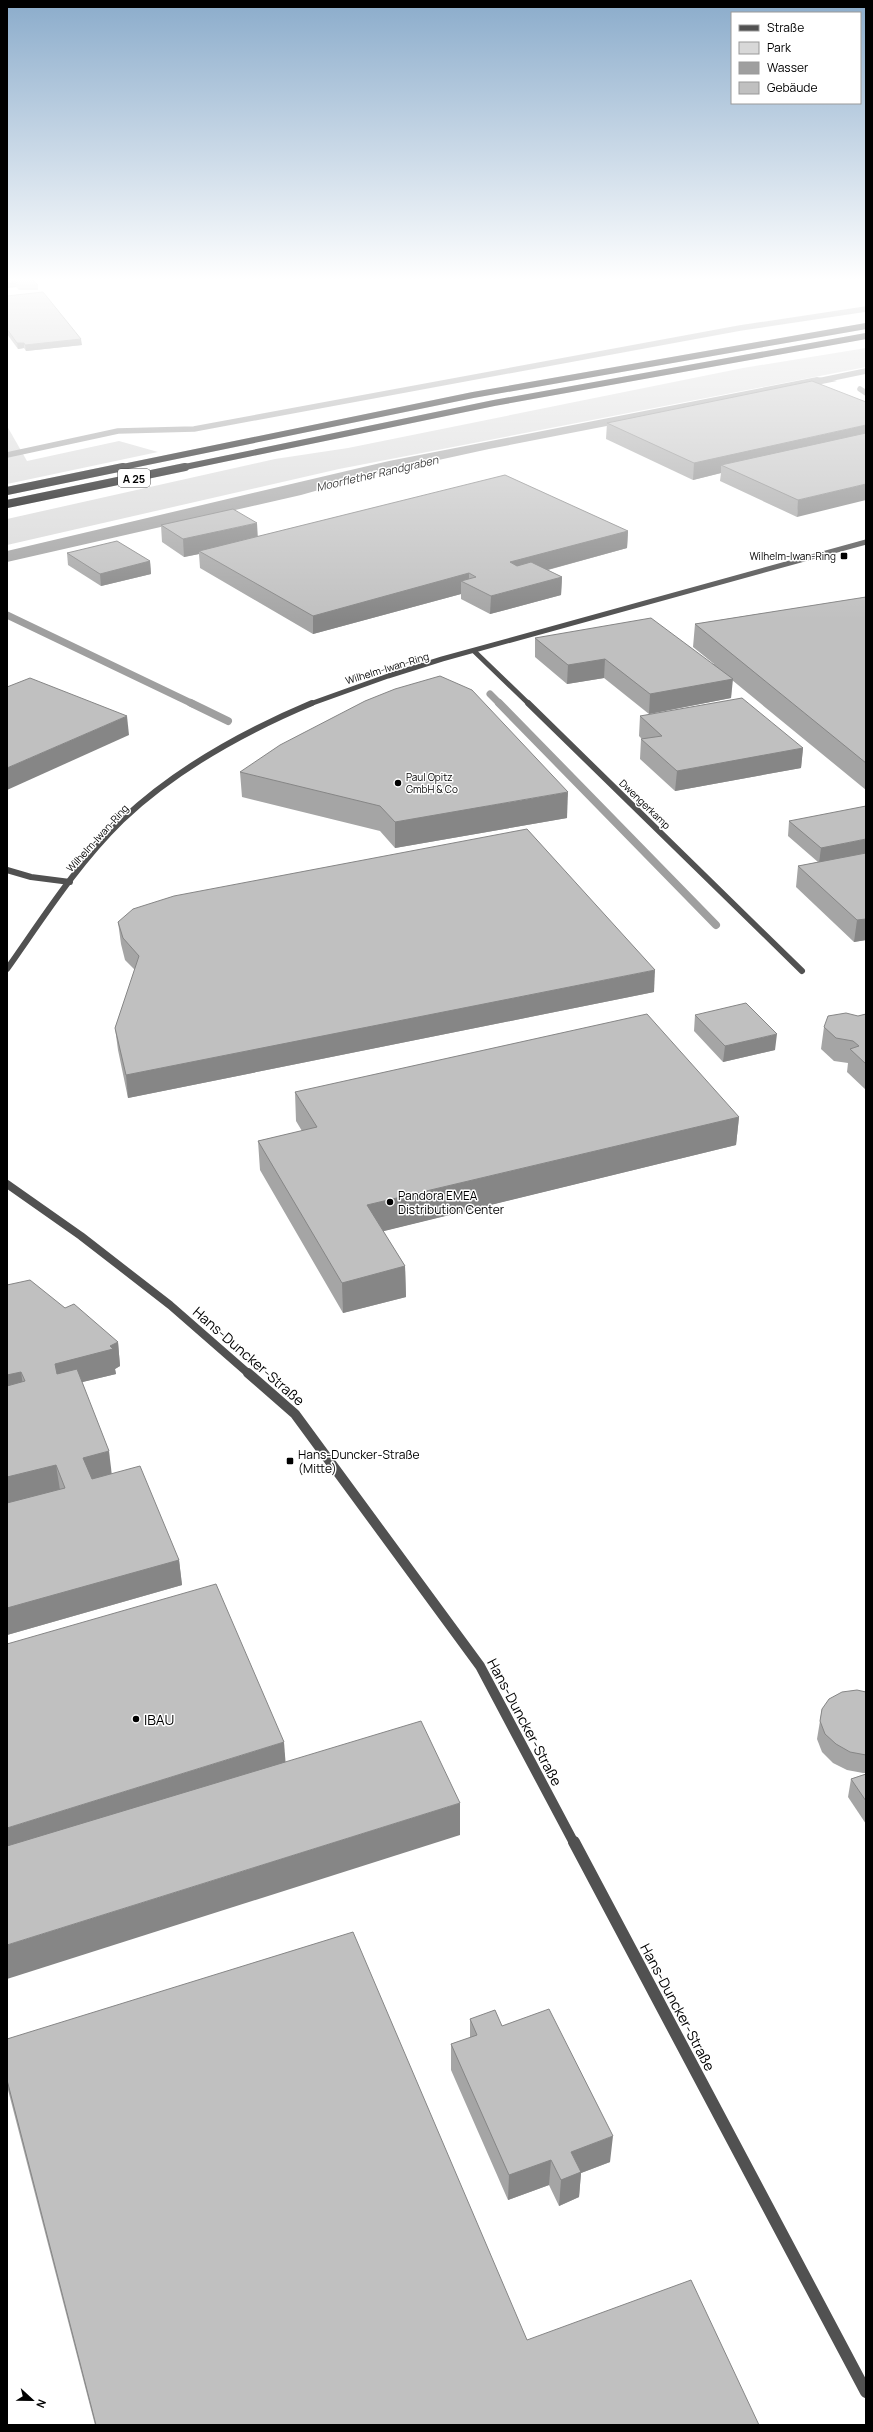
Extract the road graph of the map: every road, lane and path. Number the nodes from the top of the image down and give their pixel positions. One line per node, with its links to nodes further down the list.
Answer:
1 (482, 393): 3 (highway, A 25)
2 (547, 393): 4 (highway, A 25)
3 (7, 491)
4 (7, 504)
5 (866, 542): 6 (street, Wilhelm-Iwan-Ring)
6 (474, 650): 8 (street, Wilhelm-Iwan-Ring); 10 (street, Dwengerkamp)
7 (7, 870): 8 (street)
8 (70, 882): 9 (street, Wilhelm-Iwan-Ring)
9 (7, 969)
10 (802, 971)
11 (7, 1184): 12 (street, Hans-Duncker-Straße)
12 (866, 2392)

